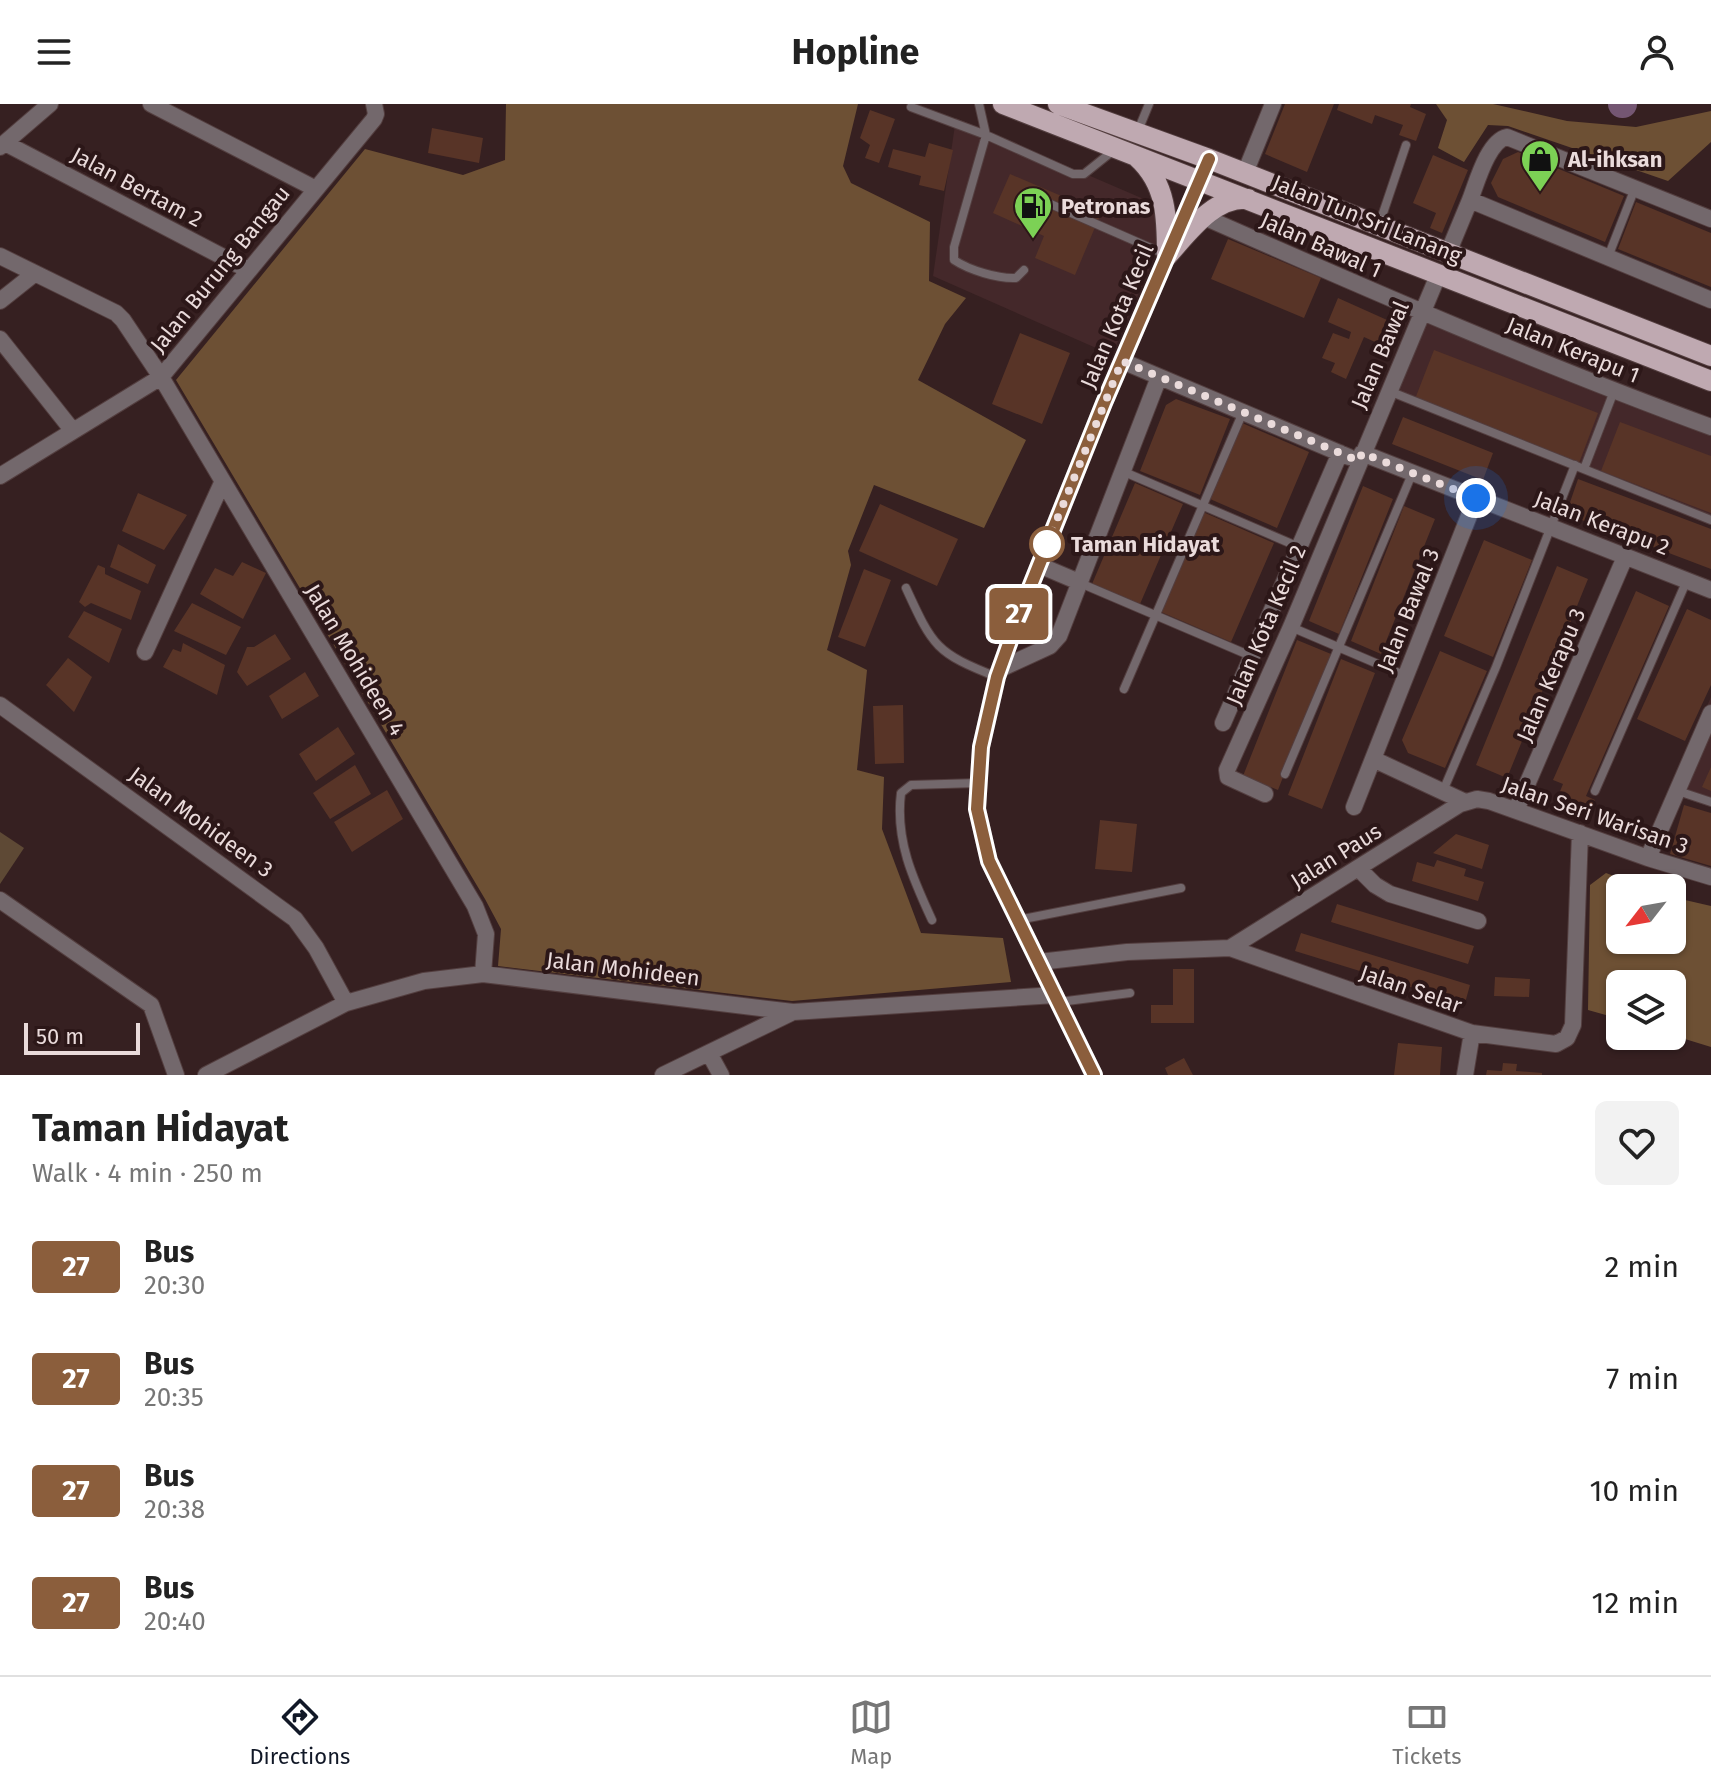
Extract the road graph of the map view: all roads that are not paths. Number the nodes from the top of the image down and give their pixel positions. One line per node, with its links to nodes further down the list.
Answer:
1 (50, 104): 12 (street)
2 (151, 104): 18 (street)
3 (979, 104): 11 (lane)
4 (1003, 104): 13 (main road, Jalan Tun Sri Lanang)
5 (1058, 104): 9 (main road, Jalan Tun Sri Lanang)
6 (1149, 104): 13 (lane)
7 (1273, 104): 16 (street)
8 (911, 107): 11 (lane)
9 (1092, 110): 13 (main road, Jalan Tun Sri Lanang)
10 (374, 111): 18 (street, Jalan Burung Bangau)
11 (986, 135): 13 (lane); 31 (lane)
12 (2, 145): 30 (street, Jalan Bertam 2)
13 (1129, 145): 15 (main road, Jalan Tun Sri Lanang); 17 (main road, Jalan Tun Sri Lanang); 28 (main road)
14 (1406, 145): 25 (lane)
15 (1209, 159): 16 (main road, Jalan Tun Sri Lanang); 17 (street, Jalan Kota Kecil)
16 (1245, 173): 25 (main road, Jalan Tun Sri Lanang)
17 (1200, 179): 21 (main road, Jalan Tun Sri Lanang); 28 (street, Jalan Kota Kecil)
18 (314, 188): 30 (street, Jalan Burung Bangau)
19 (1635, 188): 22 (street); 24 (street); 29 (lane)
20 (1039, 199): 28 (lane)
21 (1252, 199): 23 (main road); 32 (main road, Jalan Tun Sri Lanang)
22 (1470, 200): 26 (street); 29 (street)
23 (1204, 217): 28 (main road); 36 (street, Jalan Bawal 1)
24 (1711, 219)
25 (1378, 226): 26 (main road, Jalan Tun Sri Lanang)
26 (1448, 253): 38 (main road, Jalan Tun Sri Lanang)
27 (0, 256): 33 (street, Jalan Mohideen 4)
28 (1167, 256): 39 (street, Jalan Kota Kecil)
29 (1608, 257): 34 (street)
30 (248, 270): 40 (street, Jalan Burung Bangau)
31 (1024, 270)
32 (1439, 273): 36 (street, Jalan Bawal); 42 (main road, Jalan Tun Sri Lanang)
33 (34, 274): 35 (street); 40 (street, Jalan Mohideen 4)
34 (1711, 300)
35 (0, 301)
36 (1421, 312): 43 (street, Jalan Bawal); 44 (street, Jalan Kerapu 1)
37 (0, 339): 47 (street)
38 (1711, 356)
39 (1122, 361): 41 (street); 61 (street, Jalan Kota Kecil)
40 (161, 377): 47 (street, Jalan Burung Bangau); 54 (street, Jalan Mohideen 4)
41 (1159, 377): 45 (street); 51 (street)
42 (1711, 381)
43 (1388, 390): 49 (street, Jalan Bawal); 50 (lane)
44 (1614, 391): 46 (street, Jalan Kerapu 1); 50 (lane)
45 (1243, 412): 48 (street); 56 (lane)
46 (1711, 427)
47 (73, 431): 53 (street, Jalan Burung Bangau)
48 (1340, 453): 49 (street); 59 (street)
49 (1361, 457): 52 (street); 67 (street, Jalan Kota Kecil 2)
50 (1579, 467): 57 (lane); 58 (lane)
51 (1122, 471): 56 (lane); 63 (street)
52 (1412, 474): 55 (street); 68 (lane)
53 (0, 476)
54 (222, 483): 69 (street); 100 (street, Jalan Mohideen 4)
55 (1476, 498): 58 (street, Jalan Kerapu 2); 72 (street, Jalan Bawal 3)
56 (1201, 505): 59 (lane); 66 (lane)
57 (1711, 520)
58 (1551, 526): 60 (street, Jalan Kerapu 2); 81 (lane)
59 (1299, 547): 70 (street)
60 (1625, 557): 62 (street, Jalan Kerapu 2); 88 (street, Jalan Kerapu 3)
61 (1039, 565): 63 (street); 71 (street, Jalan Kota Kecil)
62 (1687, 580): 65 (street, Jalan Kerapu 2); 82 (lane)
63 (1079, 582): 66 (lane); 71 (street)
64 (906, 588): 71 (lane)
65 (1711, 590)
66 (1154, 615): 70 (lane); 73 (lane)
67 (1291, 627): 68 (lane); 84 (street, Jalan Kota Kecil 2)
68 (1339, 647): 72 (lane); 79 (lane)
69 (145, 652)
70 (1252, 657): 76 (street)
71 (998, 673): 80 (street, Jalan Kota Kecil)
72 (1406, 676): 78 (street, Jalan Bawal 3)
73 (1124, 689)
74 (4, 707): 77 (street); 103 (street, Jalan Mohideen 3)
75 (1711, 713): 83 (street)
76 (1223, 723)
77 (0, 728)
78 (1373, 759): 81 (street); 87 (street, Jalan Bawal 3)
79 (1285, 774)
80 (977, 783): 95 (lane); 96 (street, Jalan Kota Kecil)
81 (1443, 791): 85 (street)
82 (1595, 791)
83 (1677, 791): 86 (lane); 90 (street)
84 (1265, 794)
85 (1465, 802): 88 (street, Jalan Seri Warisan 3); 91 (street, Jalan Paus)
86 (1711, 802)
87 (1354, 807)
88 (1516, 810): 89 (street, Jalan Seri Warisan 3)
89 (1580, 833): 90 (street, Jalan Seri Warisan 3); 105 (street, Jalan Selar)
90 (1648, 858): 92 (street, Jalan Seri Warisan 3)
91 (1358, 868): 97 (street); 98 (street, Jalan Paus)
92 (1711, 877)
93 (1181, 888): 96 (lane)
94 (0, 900): 107 (street)
95 (932, 920)
96 (1017, 920): 99 (street, Jalan Kota Kecil)
97 (1478, 921)
98 (1230, 948): 99 (street, Jalan Selar); 105 (street, Jalan Selar)
99 (1039, 962): 102 (street, Jalan Kota Kecil)
100 (483, 974): 103 (street, Jalan Mohideen); 104 (street, Jalan Mohideen)
101 (1130, 993): 102 (lane)
102 (1057, 998): 104 (street, Jalan Mohideen); 111 (street, Jalan Kota Kecil)
103 (346, 1003): 108 (street, Jalan Mohideen)
104 (793, 1012): 106 (street)
105 (1472, 1033): 112 (street)
106 (709, 1053): 109 (street); 110 (street)
107 (176, 1075)
108 (206, 1075)
109 (663, 1075)
110 (721, 1075)
111 (1094, 1075)
112 (1465, 1075)

